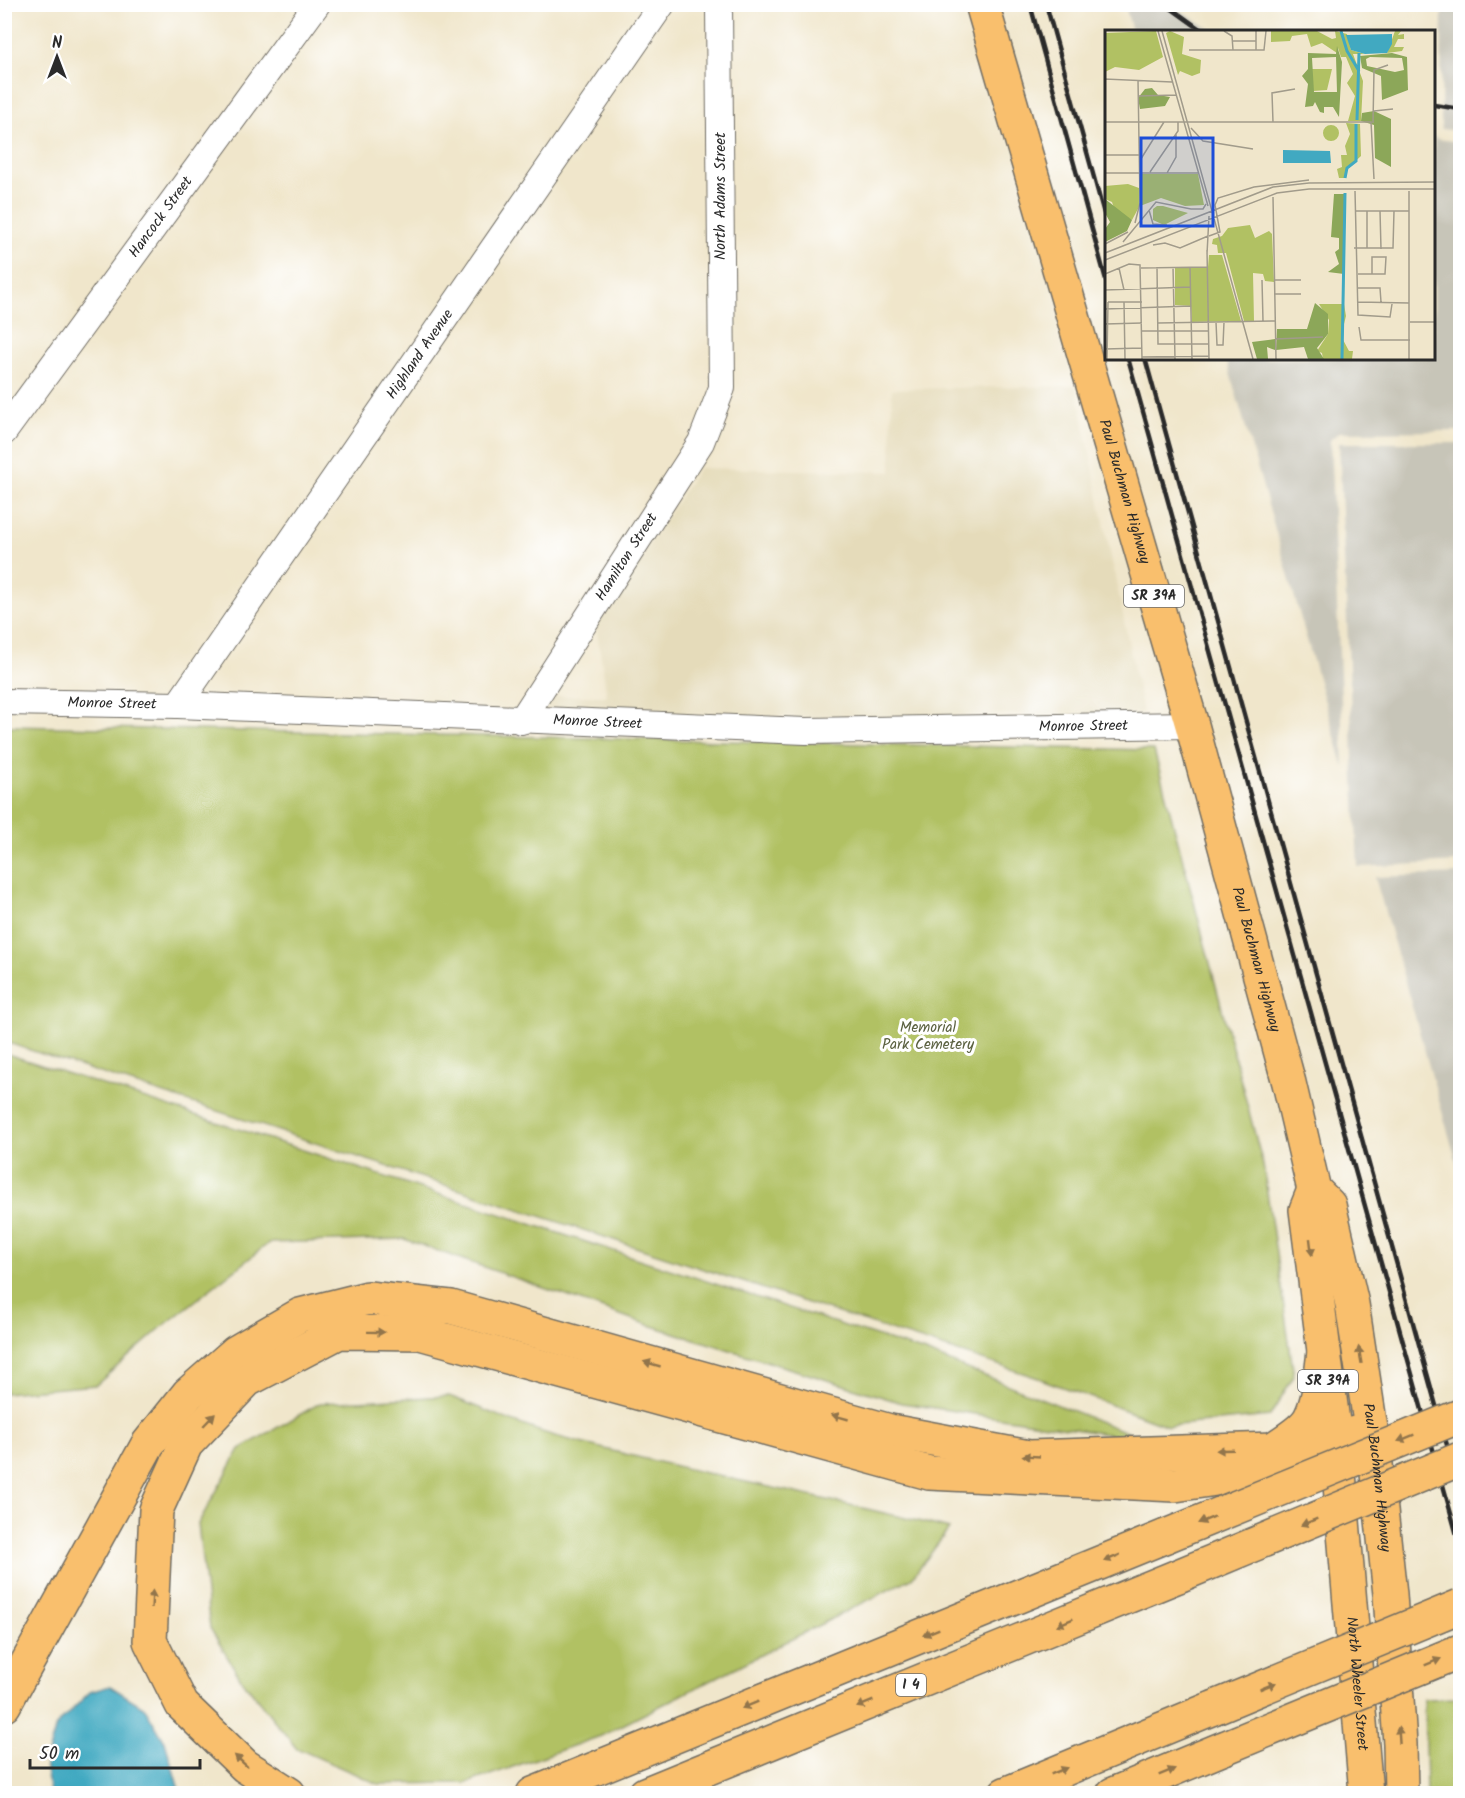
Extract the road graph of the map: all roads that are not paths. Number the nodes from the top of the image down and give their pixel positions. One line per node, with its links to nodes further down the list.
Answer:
1 (317, 4): 6 (street, Hancock Street)
2 (662, 4): 8 (street, Highland Avenue)
3 (719, 4): 5 (street, North Adams Street)
4 (982, 4): 10 (main road, Paul Buchman Highway / SR 39A)
5 (722, 388): 9 (street, Hamilton Street)
6 (4, 432)
7 (4, 702): 8 (street, Monroe Street)
8 (178, 705): 9 (street, Monroe Street)
9 (521, 721): 10 (street, Monroe Street)
10 (1192, 725): 11 (main road, Paul Buchman Highway / SR 39A)
11 (1314, 1190): 12 (main road, Paul Buchman Highway / SR 39A, one-way to 12); 14 (main road, Paul Buchman Highway / SR 39A, one-way to 11)
12 (1324, 1352): 15 (main road); 16 (main road, Paul Buchman Highway / SR 39A)
13 (1461, 1416): 22 (main road, one-way to 22, bridge)
14 (1373, 1442): 16 (main road); 30 (main road, Paul Buchman Highway / SR 39A, one-way to 14)
15 (1274, 1449): 16 (main road); 21 (main road, one-way to 21)
16 (1336, 1450): 18 (main road, Paul Buchman Highway / SR 39A); 23 (main road, one-way to 16)
17 (1461, 1459): 26 (main road, I 4, one-way to 26, bridge)
18 (1349, 1574): 29 (main road, North Wheeler Street / SR 39A)
19 (1461, 1606): 27 (main road, one-way to 19, bridge)
20 (1461, 1651): 28 (main road, one-way to 20, bridge)
21 (4, 1704)
22 (612, 1761): 24 (main road); 25 (main road)
23 (289, 1794)
24 (506, 1794)
25 (533, 1794)
26 (645, 1794)
27 (1005, 1794)
28 (1113, 1794)
29 (1366, 1794)
30 (1401, 1794)

